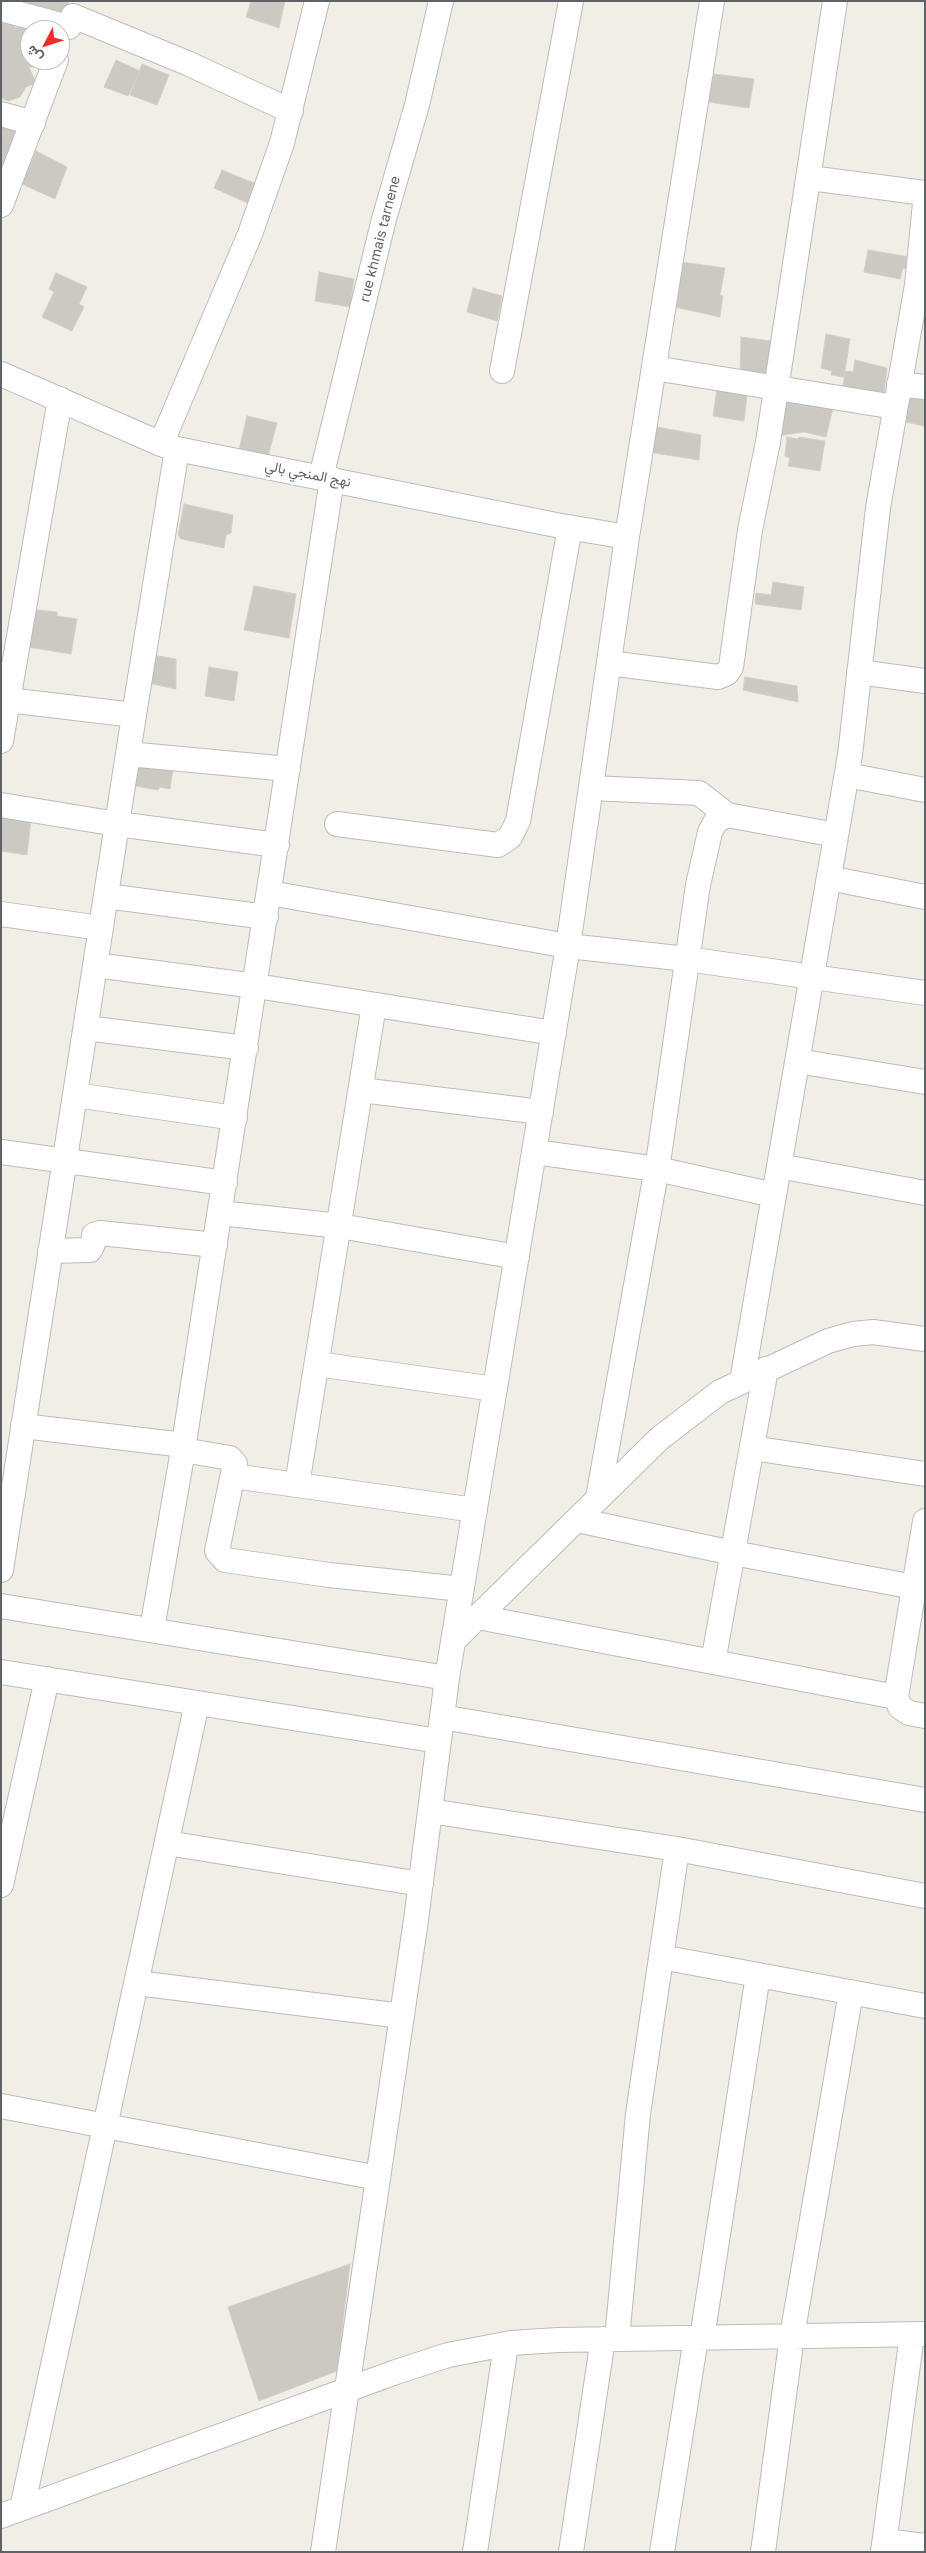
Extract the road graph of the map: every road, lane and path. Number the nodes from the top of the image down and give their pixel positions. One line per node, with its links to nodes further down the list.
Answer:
1 (441, 1): 24 (street, rue khmais tarnene)
2 (571, 1): 17 (street)
3 (712, 1): 16 (street)
4 (835, 1): 12 (street)
5 (314, 2): 9 (street)
6 (1, 9): 7 (street)
7 (73, 15): 9 (street)
8 (52, 70): 11 (street)
9 (291, 111): 23 (street)
10 (1, 114): 11 (street)
11 (33, 122): 15 (street)
12 (810, 178): 13 (street); 19 (street)
13 (925, 193)
14 (925, 203): 21 (street)
15 (1, 205)
16 (654, 368): 19 (street); 26 (street)
17 (502, 371)
18 (1, 374): 22 (street, نهج المنجي بالي)
19 (776, 386): 21 (street); 27 (street)
20 (925, 387): 21 (street)
21 (897, 395): 28 (street)
22 (60, 399): 23 (street, نهج المنجي بالي); 30 (street)
23 (169, 447): 24 (street, نهج المنجي بالي); 31 (street)
24 (327, 478): 25 (street, نهج المنجي بالي); 34 (street, rue khmais tarnene)
25 (570, 527): 26 (street, نهج المنجي بالي); 41 (street)
26 (627, 537): 27 (street)
27 (609, 663): 36 (street)
28 (860, 672): 29 (street); 35 (street)
29 (925, 681)
30 (8, 700): 31 (street); 32 (street)
31 (134, 715): 33 (street)
32 (1, 740)
33 (128, 754): 34 (street); 40 (street)
34 (288, 769): 43 (street, rue khmais tarnene)
35 (847, 775): 37 (street); 42 (street)
36 (591, 788): 39 (street); 51 (street)
37 (925, 790)
38 (1, 805): 40 (street)
39 (727, 815): 42 (street); 52 (street)
40 (117, 824): 43 (street); 46 (street)
41 (337, 824)
42 (836, 834): 44 (street)
43 (277, 845): 45 (street, rue khmais tarnene)
44 (829, 878): 47 (street); 54 (street)
45 (270, 893): 49 (street, rue khmais tarnene); 51 (street)
46 (106, 896): 49 (street); 50 (street)
47 (925, 897)
48 (1, 914): 50 (street)
49 (266, 917): 55 (street, rue khmais tarnene)
50 (101, 928): 53 (street)
51 (568, 946): 52 (street); 59 (street)
52 (687, 959): 54 (street); 71 (street)
53 (95, 965): 55 (street); 58 (street)
54 (812, 977): 56 (street); 61 (street)
55 (256, 986): 57 (street); 60 (street, rue khmais tarnene)
56 (925, 993)
57 (374, 1005): 59 (street); 63 (street)
58 (86, 1028): 60 (street); 64 (street)
59 (554, 1033): 65 (street)
60 (246, 1048): 66 (street, rue khmais tarnene)
61 (797, 1061): 62 (street); 70 (street)
62 (925, 1082)
63 (361, 1090): 65 (street); 76 (street)
64 (75, 1095): 66 (street); 69 (street)
65 (541, 1112): 68 (street)
66 (235, 1118): 72 (street, rue khmais tarnene)
67 (1, 1152): 69 (street)
68 (535, 1152): 71 (street); 79 (street)
69 (64, 1162): 72 (street); 78 (street)
70 (779, 1166): 73 (street); 74 (street)
71 (657, 1169): 74 (street); 91 (street)
72 (225, 1183): 75 (street, rue khmais tarnene)
73 (925, 1193)
74 (774, 1195): 83 (street)
75 (220, 1213): 76 (street); 77 (street, rue khmais tarnene)
76 (340, 1226): 79 (street); 81 (street)
77 (215, 1245): 78 (street); 86 (street, rue khmais tarnene)
78 (50, 1251): 85 (street)
79 (517, 1257): 84 (street)
80 (925, 1339): 82 (street)
81 (317, 1364): 84 (street); 90 (street)
82 (766, 1369): 83 (street); 87 (street)
83 (742, 1381): 91 (street)
84 (495, 1389): 92 (street)
85 (23, 1426): 86 (street); 96 (street)
86 (184, 1448): 89 (street); 102 (street, rue khmais tarnene)
87 (752, 1448): 88 (street); 95 (street)
88 (925, 1474)
89 (232, 1476): 90 (street); 98 (street)
90 (297, 1485): 92 (street)
91 (598, 1498): 93 (street)
92 (475, 1510): 98 (street)
93 (577, 1520): 95 (street); 100 (street)
94 (924, 1534): 97 (street)
95 (733, 1553): 97 (street); 104 (street)
96 (1, 1570)
97 (914, 1587): 101 (street)
98 (462, 1589): 103 (street)
99 (1, 1606): 102 (street)
100 (478, 1617): 103 (street); 104 (street)
101 (916, 1626): 108 (street)
102 (152, 1629): 106 (street)
103 (453, 1641): 106 (street)
104 (713, 1662): 108 (street)
105 (1, 1672): 107 (street)
106 (447, 1678): 111 (street)
107 (47, 1680): 109 (street); 118 (street)
108 (896, 1697): 110 (street)
109 (197, 1703): 112 (street); 115 (street)
110 (925, 1716)
111 (442, 1718): 112 (street); 113 (street)
112 (439, 1741): 114 (street)
113 (925, 1800)
114 (430, 1811): 116 (street); 117 (street)
115 (167, 1844): 117 (street); 122 (street)
116 (677, 1850): 119 (street); 120 (street)
117 (421, 1884): 125 (street)
118 (1, 1885)
119 (925, 1896)
120 (661, 1957): 121 (street); 132 (street)
121 (758, 1975): 123 (street); 131 (street)
122 (136, 1983): 125 (street); 127 (street)
123 (851, 1992): 124 (street); 130 (street)
124 (925, 2006)
125 (402, 2016): 128 (street)
126 (1, 2106): 127 (street)
127 (106, 2126): 128 (street); 135 (street)
128 (378, 2178): 134 (street)
129 (918, 2334): 130 (street); 136 (street)
130 (792, 2336): 131 (street); 142 (street)
131 (699, 2338): 132 (street); 141 (street)
132 (610, 2339): 133 (street); 140 (street)
133 (506, 2344): 134 (street); 139 (street)
134 (346, 2392): 135 (street); 138 (street)
135 (12, 2512)
136 (884, 2546): 137 (street)
137 (925, 2546)
138 (323, 2552)
139 (474, 2552)
140 (572, 2552)
141 (662, 2552)
142 (763, 2552)

